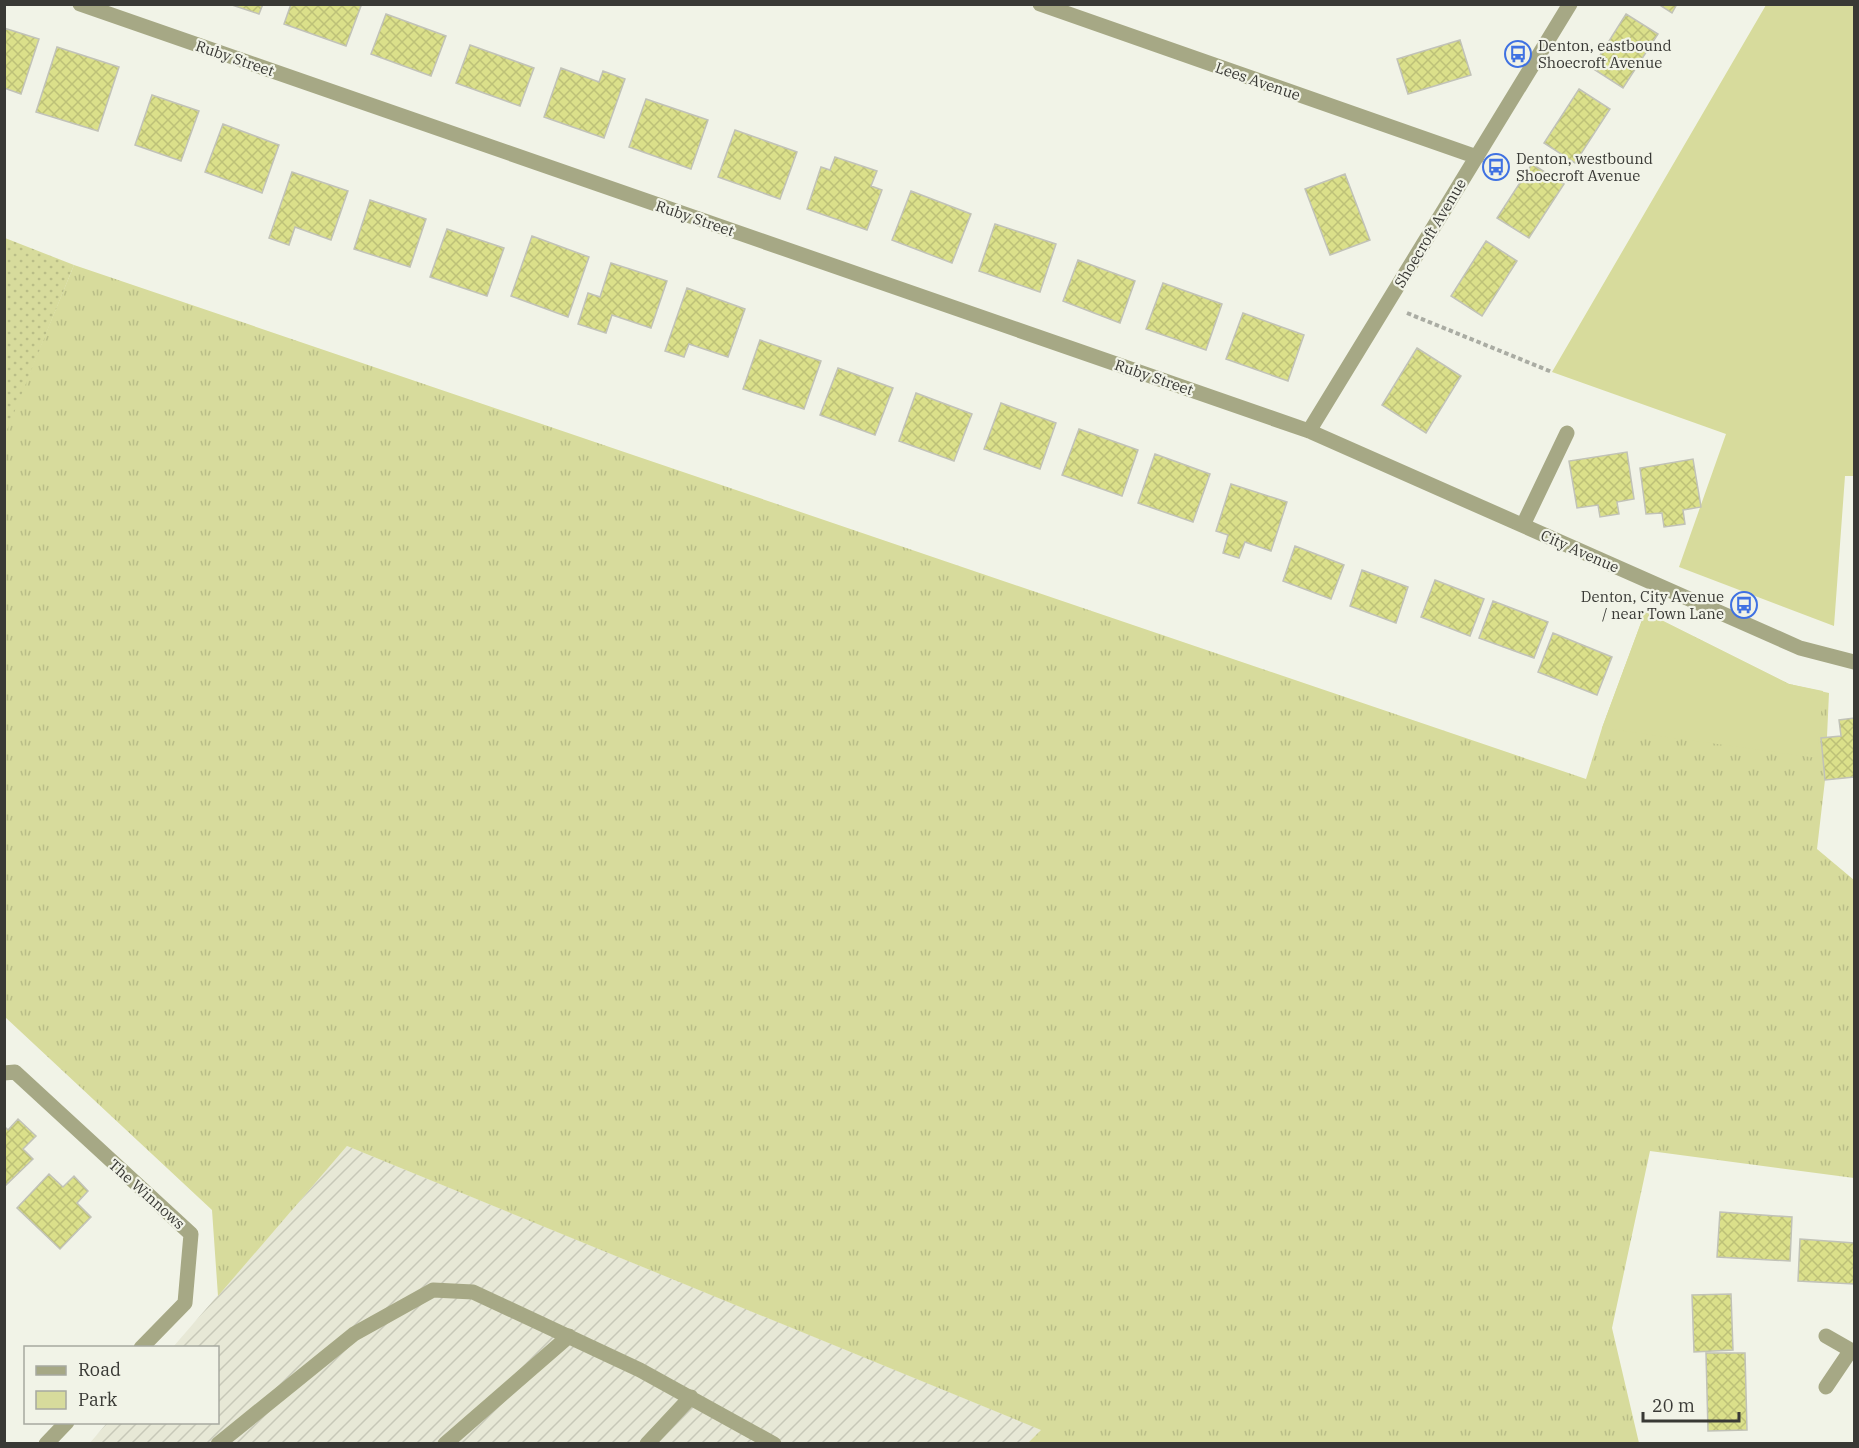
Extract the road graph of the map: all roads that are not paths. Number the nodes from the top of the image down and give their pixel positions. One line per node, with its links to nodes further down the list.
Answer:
1 (80, 4): 5 (street, Ruby Street)
2 (1040, 4): 4 (street, Lees Avenue)
3 (1570, 4): 4 (street, Shoecroft Avenue)
4 (1477, 157): 5 (street, Shoecroft Avenue)
5 (1309, 431): 7 (street, City Avenue)
6 (1567, 433): 7 (street)
7 (1522, 525): 8 (street, City Avenue)
8 (1854, 662)
9 (4, 1073): 12 (street, The Winnows)
10 (569, 1336): 15 (street); 18 (street); 19 (street)
11 (1826, 1336): 13 (street)
12 (142, 1346)
13 (1852, 1351): 14 (street)
14 (1826, 1387)
15 (691, 1397): 20 (street); 21 (street)
16 (65, 1424): 17 (street)
17 (46, 1443)
18 (218, 1443)
19 (445, 1443)
20 (646, 1443)
21 (774, 1443)

